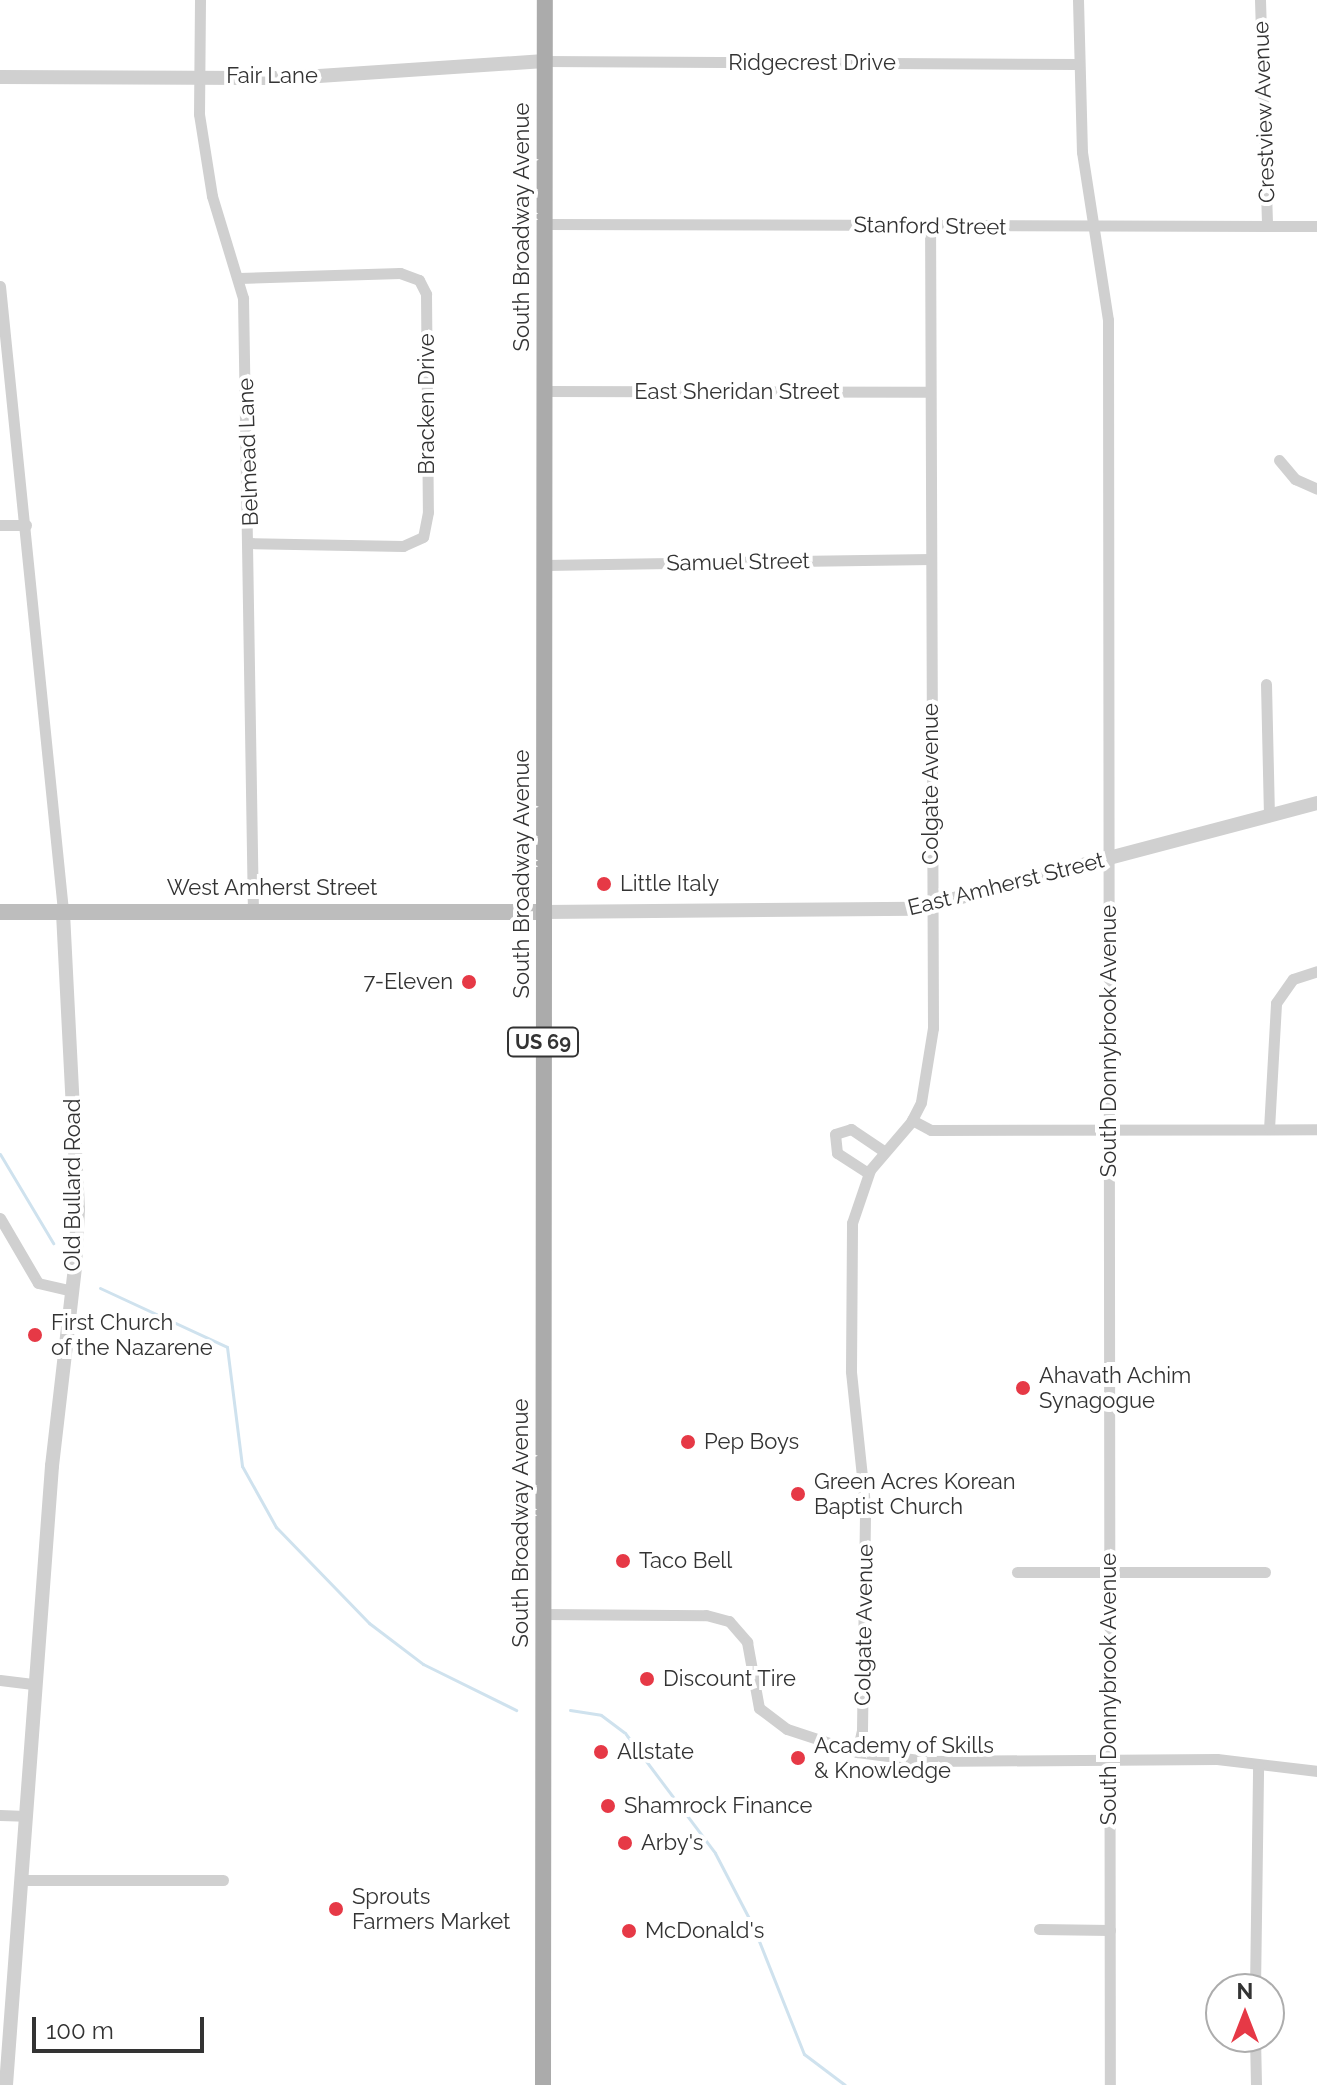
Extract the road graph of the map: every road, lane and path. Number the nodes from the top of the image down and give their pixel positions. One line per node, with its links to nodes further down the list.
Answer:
1 (200, 0): 7 (street, Belmead Lane)
2 (545, 0): 5 (main road, South Broadway Avenue / US 69)
3 (1078, 0): 6 (street, South Donnybrook Avenue)
4 (1260, 0): 10 (street, Crestview Avenue)
5 (544, 61): 6 (street, Ridgecrest Drive); 7 (street, Fair Lane); 9 (main road, South Broadway Avenue / US 69)
6 (1079, 64): 12 (street, South Donnybrook Avenue)
7 (199, 76): 8 (street, Fair Lane); 14 (street, Belmead Lane)
8 (0, 77)
9 (543, 224): 11 (street, Stanford Street); 16 (main road, South Broadway Avenue / US 69)
10 (1267, 224): 12 (street, Stanford Street); 13 (street, Stanford Street)
11 (930, 225): 12 (street, Stanford Street); 17 (street, Colgate Avenue)
12 (1096, 226): 28 (street, South Donnybrook Avenue)
13 (1317, 226)
14 (239, 278): 22 (street, Belmead Lane); 22 (street, Bracken Drive)
15 (0, 286): 21 (street, Old Bullard Road)
16 (545, 391): 17 (street, East Sheridan Street); 24 (main road, South Broadway Avenue / US 69)
17 (930, 392): 23 (street, Colgate Avenue)
18 (1279, 460): 19 (street)
19 (1317, 489)
20 (0, 525): 21 (street)
21 (26, 525): 30 (street, Old Bullard Road)
22 (251, 543): 31 (street, Belmead Lane)
23 (931, 559): 24 (street, Samuel Street); 29 (street, Colgate Avenue)
24 (545, 565): 33 (main road, South Broadway Avenue / US 69)
25 (1266, 684): 27 (street)
26 (1317, 803): 27 (street, East Amherst Street)
27 (1269, 815): 28 (street, East Amherst Street)
28 (1109, 859): 29 (street, East Amherst Street); 38 (street, South Donnybrook Avenue)
29 (930, 906): 33 (street, East Amherst Street); 35 (street, Colgate Avenue)
30 (63, 911): 31 (main road, West Amherst Street); 32 (main road, West Amherst Street); 42 (street, Old Bullard Road)
31 (253, 911): 33 (main road, West Amherst Street)
32 (0, 912)
33 (544, 912): 46 (main road, South Broadway Avenue / US 69)
34 (1317, 971): 36 (street)
35 (912, 1120): 38 (street); 39 (street, Colgate Avenue)
36 (1269, 1129): 37 (street); 38 (street)
37 (1317, 1129)
38 (1109, 1130): 45 (street, South Donnybrook Avenue)
39 (884, 1151): 40 (street, Colgate Avenue); 40 (street)
40 (868, 1173): 49 (street, Colgate Avenue)
41 (0, 1218): 42 (street)
42 (72, 1291): 48 (street, Old Bullard Road)
43 (1017, 1572): 45 (street)
44 (1265, 1572): 45 (street)
45 (1109, 1573): 50 (street, South Donnybrook Avenue)
46 (543, 1614): 49 (street); 62 (main road, South Broadway Avenue / US 69)
47 (0, 1680): 48 (street)
48 (35, 1684): 54 (street, Old Bullard Road)
49 (857, 1752): 50 (street)
50 (1109, 1758): 51 (street); 58 (street, South Donnybrook Avenue)
51 (1258, 1765): 52 (street); 59 (street)
52 (1317, 1771)
53 (0, 1815): 54 (street)
54 (25, 1816): 55 (street, Old Bullard Road)
55 (20, 1880): 56 (street); 61 (street, Old Bullard Road)
56 (223, 1880)
57 (1039, 1929): 58 (street)
58 (1110, 1930): 63 (street, South Donnybrook Avenue)
59 (1255, 1973)
60 (1255, 2053): 64 (street)
61 (6, 2085)
62 (543, 2085)
63 (1110, 2085)
64 (1256, 2085)

